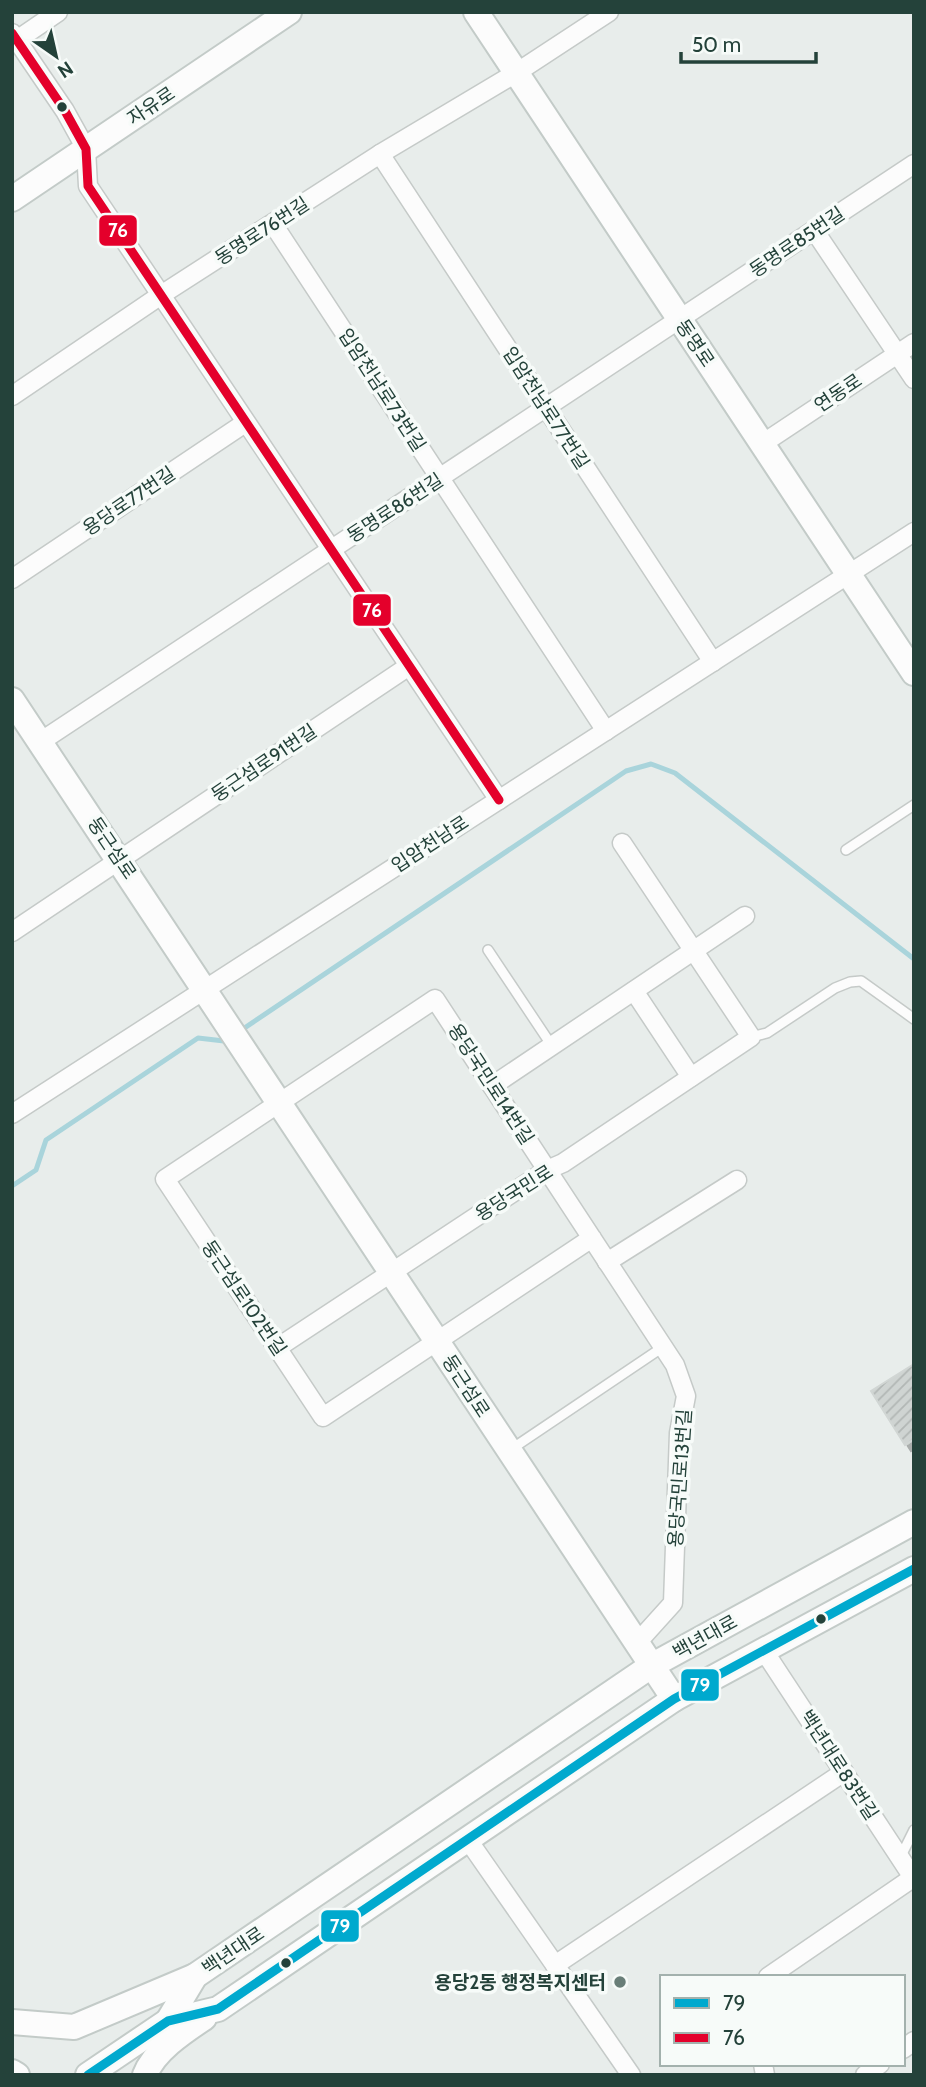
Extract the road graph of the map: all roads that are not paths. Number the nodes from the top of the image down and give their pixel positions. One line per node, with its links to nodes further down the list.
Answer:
1 (58, 12): 5 (street)
2 (289, 12): 7 (street, 자유로)
3 (476, 12): 6 (street, 동명로)
4 (609, 12): 6 (street, 동명로76번길)
5 (15, 36): 7 (street)
6 (516, 73): 8 (street, 동명로76번길); 14 (street, 동명로)
7 (86, 149): 10 (street, 자유로); 13 (street)
8 (380, 154): 11 (street, 동명로76번길); 19 (street, 입암천남로77번길)
9 (914, 164): 12 (street, 동명로85번길)
10 (13, 198)
11 (273, 224): 13 (street, 동명로76번길); 22 (street, 입암천남로73번길)
12 (814, 230): 14 (street, 동명로85번길); 16 (street)
13 (161, 295): 18 (street, 동명로76번길); 20 (street)
14 (680, 320): 19 (street, 동명로86번길); 21 (street, 동명로)
15 (914, 343): 16 (street, 연동로)
16 (897, 354): 17 (street); 21 (street, 연동로)
17 (914, 379)
18 (12, 396)
19 (546, 408): 22 (street, 동명로86번길); 27 (street, 입암천남로77번길)
20 (245, 424): 24 (street); 26 (street, 용당로77번길)
21 (762, 444): 25 (street, 동명로)
22 (440, 478): 24 (street, 동명로86번길); 31 (street, 입암천남로73번길)
23 (914, 532): 25 (street, 입암천남로)
24 (330, 551): 28 (street); 32 (street, 동명로86번길)
25 (849, 575): 27 (street, 입암천남로); 29 (street, 동명로)
26 (12, 579)
27 (713, 662): 31 (street, 입암천남로)
28 (409, 666): 33 (street); 37 (street, 둥근섬로91번길)
29 (914, 673)
30 (12, 700): 32 (street, 둥근섬로)
31 (606, 731): 33 (street, 입암천남로)
32 (40, 742): 37 (street, 둥근섬로)
33 (499, 800): 43 (street, 입암천남로)
34 (914, 805): 36 (lane)
35 (622, 844): 41 (street)
36 (846, 850)
37 (120, 860): 39 (street, 둥근섬로91번길); 43 (street, 둥근섬로)
38 (746, 916): 41 (street)
39 (12, 932)
40 (488, 950): 46 (lane)
41 (693, 951): 42 (street); 45 (street)
42 (634, 991): 46 (street); 47 (street)
43 (207, 994): 49 (street, 둥근섬로); 50 (street, 입암천남로)
44 (914, 1019): 45 (lane)
45 (751, 1037): 47 (street, 용당국민로)
46 (552, 1046): 48 (street)
47 (691, 1077): 51 (street, 용당국민로)
48 (492, 1086): 49 (street, 용당국민로14번길); 51 (street, 용당국민로14번길)
49 (279, 1103): 55 (street, 둥근섬로); 58 (street, 둥근섬로102번길)
50 (12, 1114)
51 (547, 1170): 53 (street, 용당국민로13번길); 55 (street, 용당국민로)
52 (737, 1180): 54 (street)
53 (592, 1238): 54 (street, 용당국민로13번길); 56 (street)
54 (607, 1262): 57 (street, 용당국민로13번길)
55 (391, 1273): 56 (street, 둥근섬로); 58 (street, 용당국민로)
56 (436, 1341): 58 (street, 둥근섬로102번길); 59 (street, 둥근섬로)
57 (663, 1347): 59 (lane); 62 (street, 용당국민로13번길)
58 (277, 1348)
59 (509, 1451): 62 (street, 둥근섬로)
60 (914, 1522): 64 (street, 백년대로)
61 (914, 1569): 63 (street, 백년대로)
62 (636, 1644): 64 (street, 둥근섬로)
63 (764, 1651): 65 (street, 백년대로); 66 (street, 백년대로83번길)
64 (651, 1666): 65 (street, 둥근섬로); 73 (street, 백년대로)
65 (674, 1699): 68 (street, 백년대로)
66 (844, 1772): 69 (street, 백년대로83번길); 71 (street)
67 (914, 1830): 69 (lane)
68 (468, 1840): 71 (street); 74 (street, 백년대로)
69 (900, 1858): 70 (street, 백년대로83번길)
70 (913, 1878): 72 (street)
71 (555, 1965): 81 (street)
72 (771, 1975)
73 (195, 1976): 75 (street, 백년대로); 76 (street)
74 (218, 2009): 75 (street, 백년대로); 80 (street)
75 (168, 2021): 79 (street)
76 (12, 2022)
77 (12, 2072): 78 (street)
78 (17, 2075)
79 (88, 2075)
80 (145, 2075)
81 (631, 2075)

